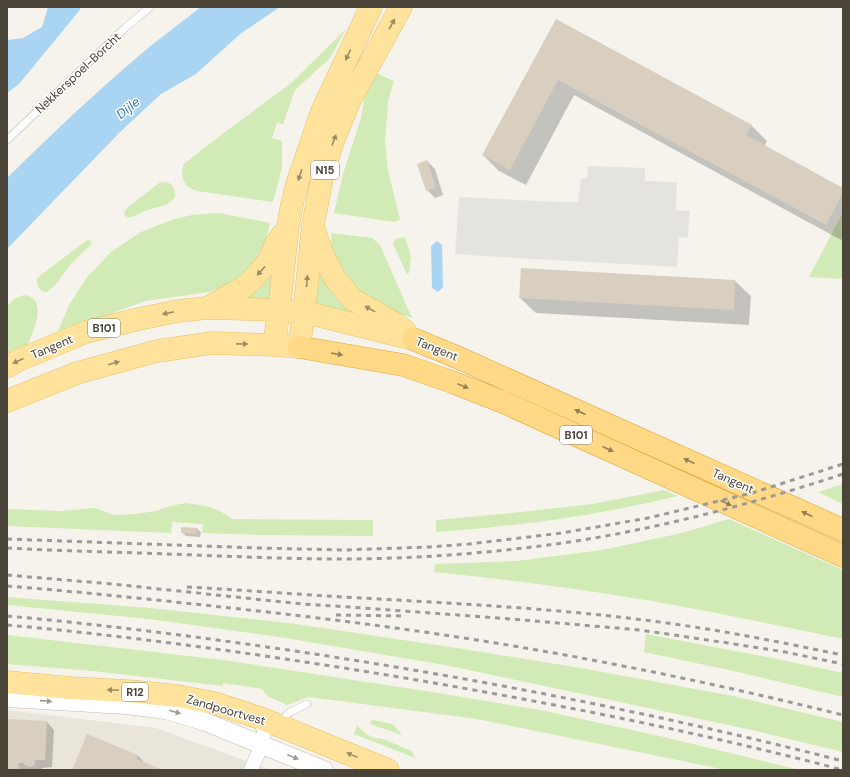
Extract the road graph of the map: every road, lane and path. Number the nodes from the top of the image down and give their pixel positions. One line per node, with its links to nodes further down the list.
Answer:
1 (150, 7): 4 (lane, Nekkerspoel-Borcht)
2 (371, 7): 6 (main road, N15, one-way to 6)
3 (401, 7): 5 (main road, N15, one-way to 3)
4 (7, 140)
5 (313, 225): 9 (main road, N15, one-way to 5); 10 (main road, one-way to 5)
6 (288, 226): 7 (main road, one-way to 7); 8 (main road, N15)
7 (207, 308): 8 (main road, Tangent / B101); 13 (main road, Tangent / B101, one-way to 13)
8 (279, 310): 9 (main road, Tangent / B101); 11 (main road, N15)
9 (304, 312): 10 (main road, Tangent / B101); 12 (main road, N15)
10 (413, 339): 15 (highway, Tangent / B101, one-way to 10)
11 (274, 345): 12 (main road, Tangent / B101); 14 (main road, Tangent / B101, one-way to 11)
12 (299, 347): 16 (highway, Tangent / B101, one-way to 16)
13 (7, 367)
14 (7, 401)
15 (843, 530)
16 (843, 556)
17 (7, 682): 20 (main road, Zandpoortvest / R12, one-way to 17)
18 (7, 698): 21 (street, Zandpoortvest / R12, one-way to 21)
19 (307, 704): 20 (lane)
20 (268, 722): 21 (street); 24 (main road, Zandpoortvest / R12, one-way to 20)
21 (262, 744): 22 (street); 23 (street, Zandpoortvest / R12, one-way to 23)
22 (251, 770)
23 (324, 770)
24 (388, 770)

